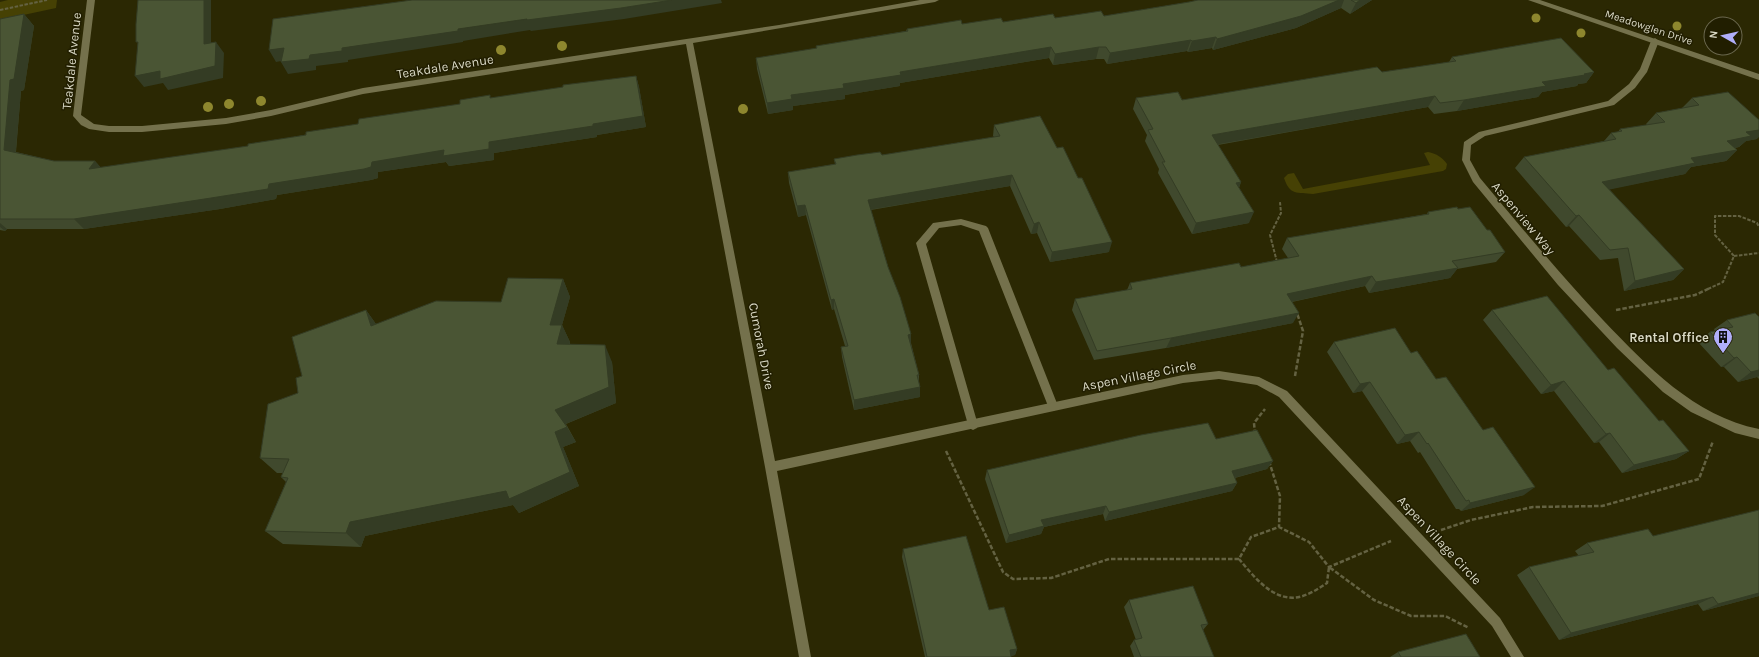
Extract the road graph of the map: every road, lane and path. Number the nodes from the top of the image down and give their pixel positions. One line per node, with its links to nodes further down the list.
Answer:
1 (47, 0): 5 (path)
2 (91, 0): 6 (street, Teakdale Avenue)
3 (935, 0): 6 (street, Teakdale Avenue)
4 (1532, 0): 7 (street, Meadowglen Drive)
5 (0, 10)
6 (689, 41): 24 (street, Cumorah Drive)
7 (1654, 41): 8 (street, Meadowglen Drive); 15 (street, Aspenview Way)
8 (1759, 77)
9 (1280, 202): 13 (path)
10 (1759, 227): 12 (path)
11 (1759, 253): 12 (path)
12 (1734, 256): 15 (path)
13 (1278, 263)
14 (1296, 310): 16 (path)
15 (1590, 314): 18 (street, Aspenview Way)
16 (1283, 394): 17 (street, Aspen Village Circle); 22 (path); 26 (street, Aspen Village Circle)
17 (1054, 406): 19 (street, Aspen Village Circle); 19 (street)
18 (1721, 422): 21 (street, Aspenview Way); 26 (path)
19 (974, 424): 20 (street, Aspen Village Circle)
20 (940, 432): 24 (street, Aspen Village Circle); 27 (path)
21 (1759, 434)
22 (1256, 436)
23 (1267, 457): 25 (path)
24 (771, 467): 30 (street, Cumorah Drive)
25 (1279, 527): 27 (path); 28 (path)
26 (1416, 535): 28 (path); 29 (street, Aspen Village Circle)
27 (1239, 559): 28 (path)
28 (1329, 567): 29 (path)
29 (1496, 622): 31 (street, Aspen Village Circle)
30 (805, 657)
31 (1518, 657)

